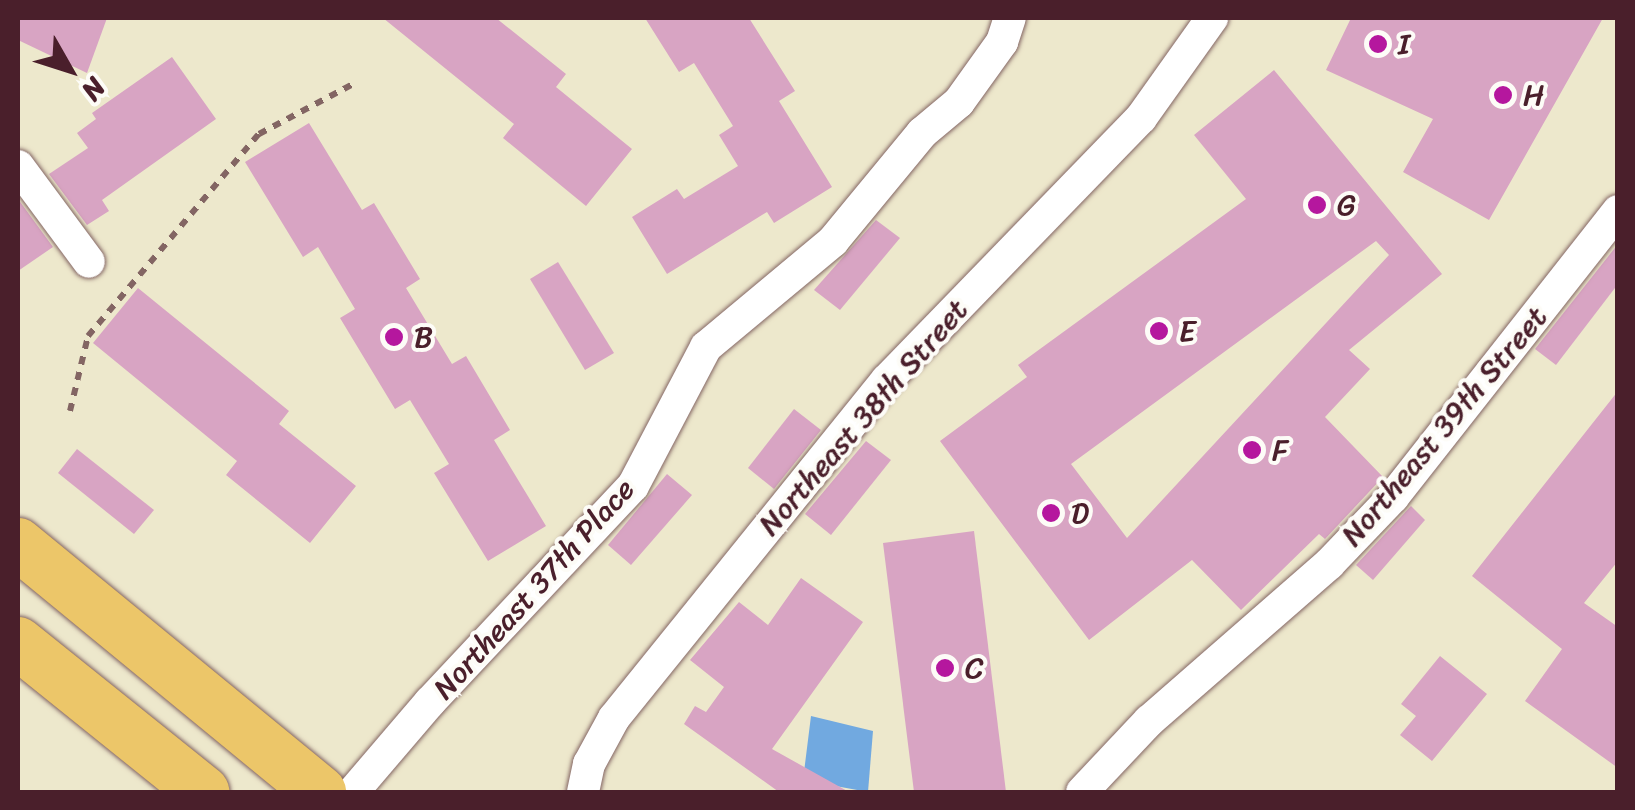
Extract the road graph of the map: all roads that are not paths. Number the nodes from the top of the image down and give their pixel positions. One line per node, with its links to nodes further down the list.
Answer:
1 (1010, 18): 10 (street, Northeast 37th Place)
2 (1212, 18): 11 (street, Northeast 38th Street)
3 (18, 166): 5 (street)
4 (1618, 212): 12 (street, Northeast 39th Street)
5 (90, 262)
6 (18, 544): 9 (main road)
7 (18, 644): 8 (main road)
8 (202, 792)
9 (320, 792)
10 (353, 792)
11 (583, 792)
12 (1082, 792)

